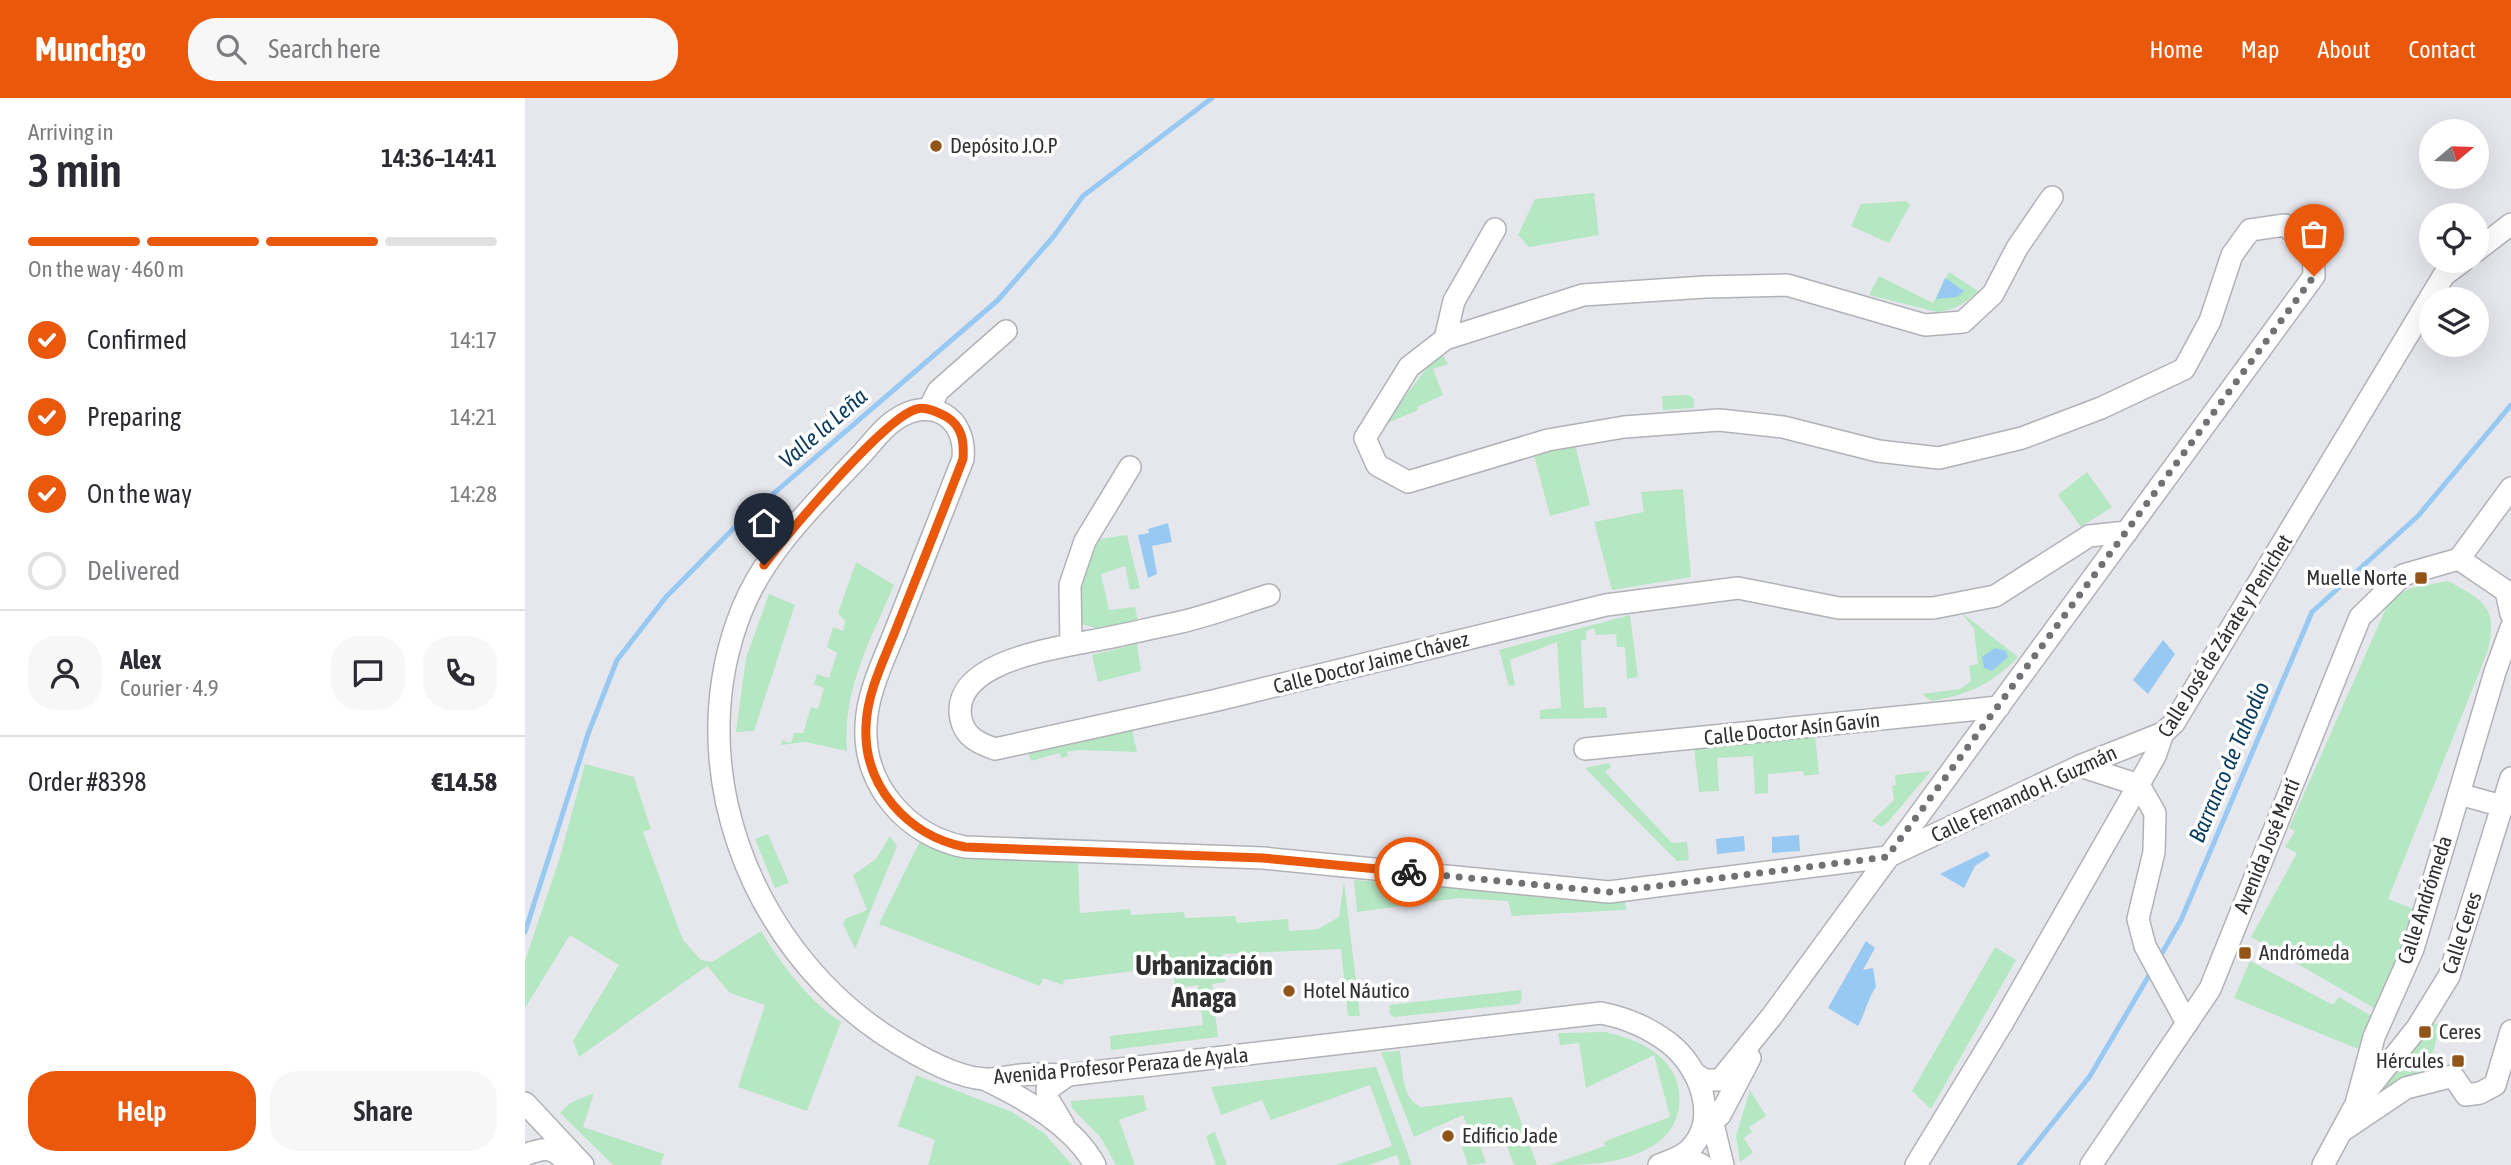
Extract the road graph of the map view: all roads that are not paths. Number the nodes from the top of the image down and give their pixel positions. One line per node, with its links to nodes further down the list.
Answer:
1 (2052, 197): 7 (street)
2 (2511, 224): 4 (street)
3 (1495, 229): 7 (street)
4 (2489, 241)
5 (2447, 273): 18 (street, Calle José de Zárate y Penichet)
6 (1006, 331): 8 (street)
7 (1445, 339): 11 (street)
8 (929, 409): 25 (street, Calle Fernando H. Guzmán); 31 (street, Avenida Profesor Peraza de Ayala)
9 (1130, 467): 16 (street)
10 (2511, 488): 12 (street)
11 (2127, 532): 16 (street, Calle Doctor Jaime Chávez); 17 (street)
12 (2459, 559): 14 (street); 27 (street, Avenida José Martí)
13 (1269, 595): 16 (street, Calle Doctor Jaime Chávez)
14 (2510, 605)
15 (2511, 628): 23 (street, Calle Andrómeda)
16 (1071, 644)
17 (1999, 707): 19 (street, Calle Doctor Asín Gavín); 25 (street)
18 (2163, 733): 20 (street, Calle Fernando H. Guzmán); 22 (street, Calle José de Zárate y Penichet)
19 (1585, 748)
20 (2080, 766): 22 (street); 25 (street, Calle Fernando H. Guzmán)
21 (2511, 778): 24 (street, Calle Ceres)
22 (2139, 785): 27 (street); 43 (street, Calle José de Zárate y Penichet)
23 (2459, 794): 24 (street); 32 (street, Calle Andrómeda)
24 (2502, 806): 32 (street, Calle Ceres)
25 (1887, 857): 26 (street)
26 (1772, 1016): 29 (street); 34 (street)
27 (2187, 1023): 44 (street, Avenida José Martí)
28 (2511, 1031): 36 (street)
29 (1694, 1073): 30 (street, Avenida Profesor Peraza de Ayala); 34 (street, Avenida Profesor Peraza de Ayala)
30 (1068, 1075): 31 (street, Avenida Profesor Peraza de Ayala); 35 (street)
31 (984, 1079): 35 (street)
32 (2356, 1104): 36 (street, Calle Andrómeda)
33 (530, 1109): 37 (street); 38 (street)
34 (1706, 1123): 39 (street); 42 (street, Avenida Profesor Peraza de Ayala)
35 (1068, 1131): 40 (street)
36 (2338, 1134): 45 (street, Calle Andrómeda)
37 (525, 1154): 38 (street)
38 (575, 1162)
39 (1667, 1162): 41 (street)
40 (1095, 1165)
41 (1702, 1165)
42 (1723, 1165)
43 (1916, 1165)
44 (2091, 1165)
45 (2323, 1165)

